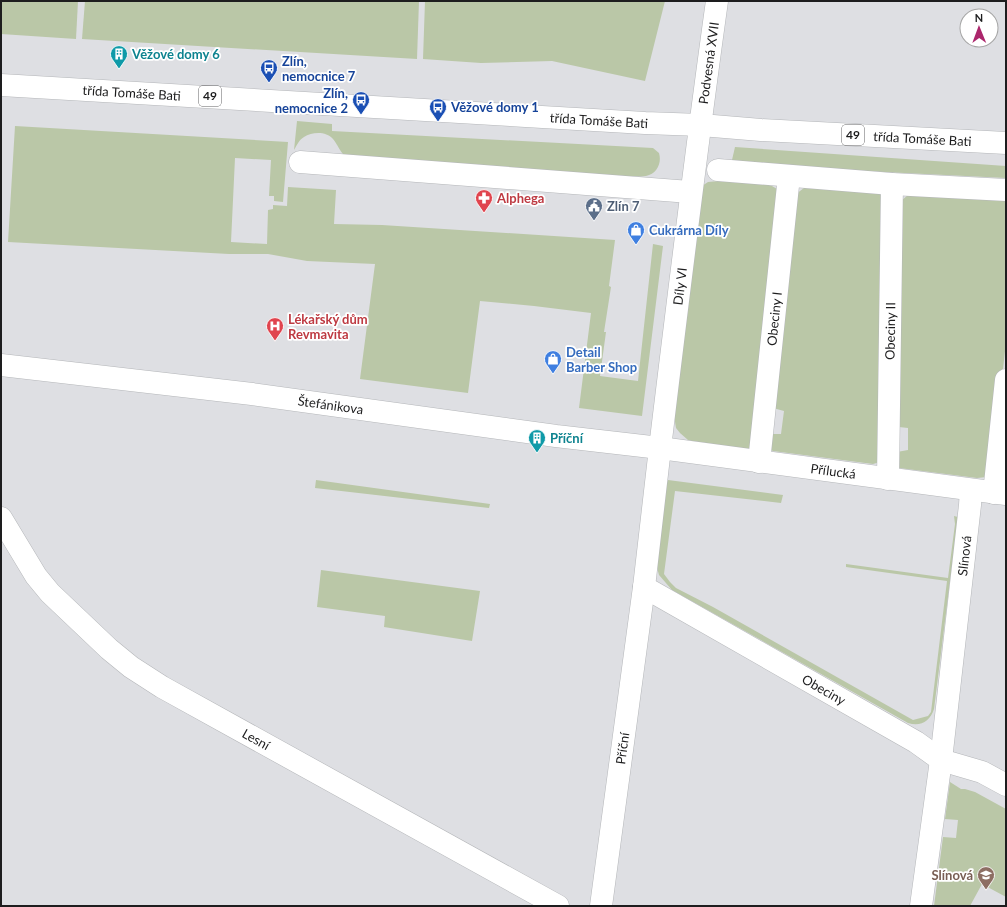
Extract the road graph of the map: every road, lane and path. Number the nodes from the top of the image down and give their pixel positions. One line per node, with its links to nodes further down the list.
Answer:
1 (716, 1): 3 (street, Podvesná XVII)
2 (1, 85): 3 (street, třída Tomáše Bati / 49)
3 (701, 125): 4 (street, třída Tomáše Bati / 49); 10 (street, Díly VI)
4 (1006, 143)
5 (300, 162): 10 (street)
6 (718, 170): 7 (street)
7 (789, 176): 8 (street); 14 (street, Obeciny I)
8 (892, 184): 9 (street); 15 (street, Obeciny II)
9 (1006, 190)
10 (690, 192): 13 (street, Díly VI)
11 (1, 365): 13 (street, Štefánikova)
12 (1006, 380): 17 (street)
13 (660, 448): 14 (street, Přílucká); 19 (street, Příční)
14 (759, 462): 15 (street, Přílucká)
15 (888, 479): 16 (street, Přílucká)
16 (971, 490): 17 (street, Přílucká); 20 (street, Slínová)
17 (1000, 494)
18 (1, 518): 24 (street, Lesní)
19 (644, 587): 20 (street, Obeciny); 25 (street, Příční)
20 (941, 760): 21 (street, Obeciny); 26 (street, Slínová)
21 (982, 772): 22 (street); 23 (street, Obeciny)
22 (1006, 774)
23 (1006, 785)
24 (558, 906)
25 (600, 906)
26 (921, 906)

